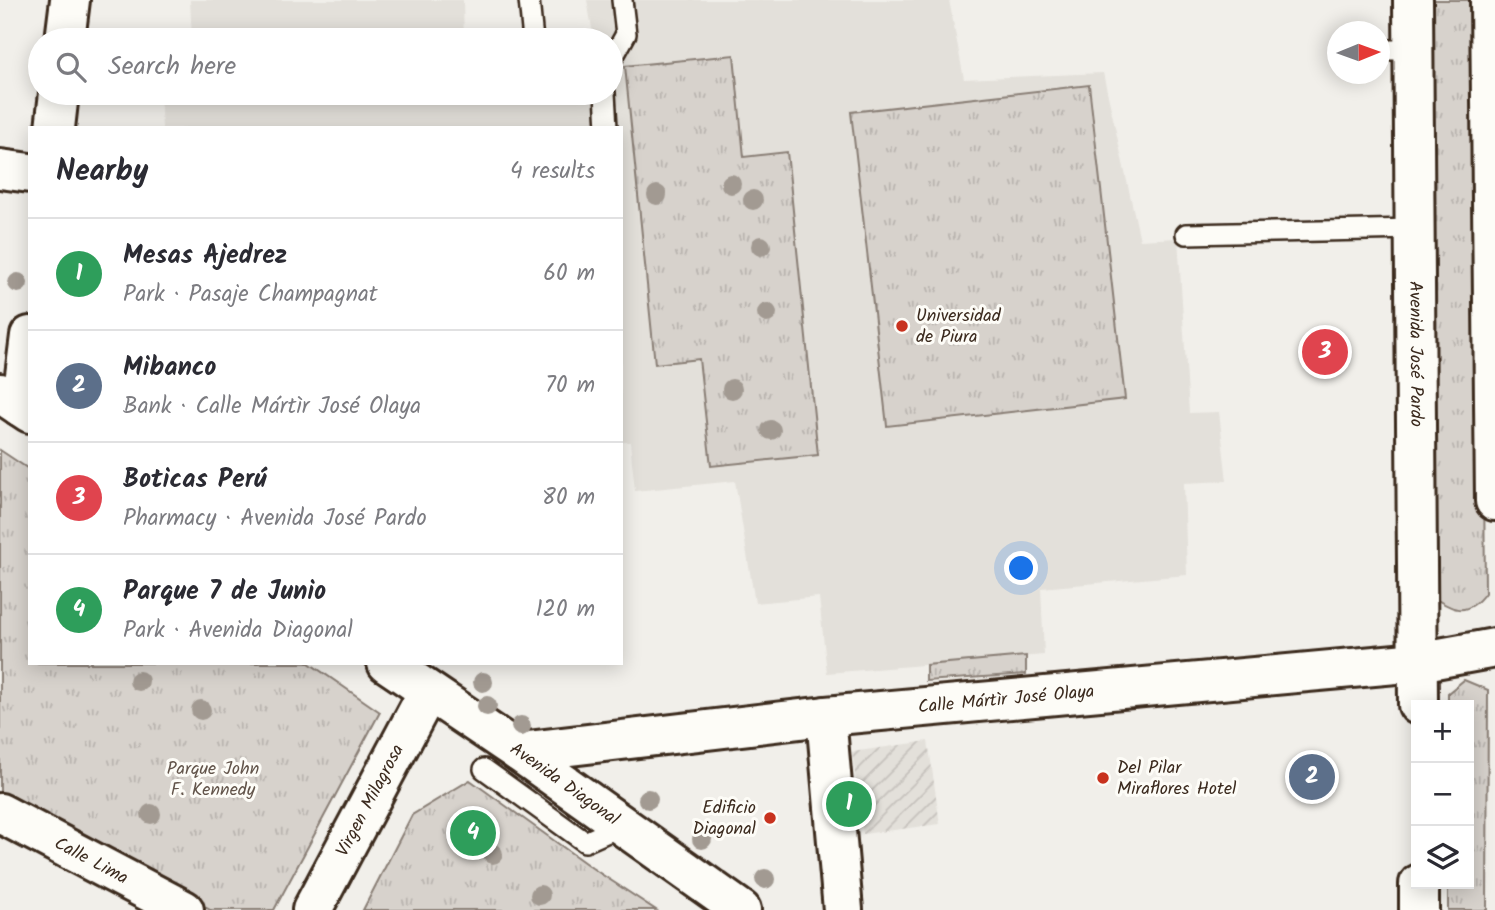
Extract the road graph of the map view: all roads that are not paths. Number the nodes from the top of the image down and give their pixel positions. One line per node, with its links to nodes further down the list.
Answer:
1 (70, 0): 6 (street)
2 (529, 0): 7 (lane)
3 (622, 0): 8 (lane)
4 (1413, 0): 9 (street, Avenida José Pardo)
5 (1490, 0): 10 (street)
6 (66, 28)
7 (532, 28)
8 (623, 39)
9 (1396, 50): 17 (street, Avenida José Pardo)
10 (1493, 74): 21 (street)
11 (58, 105): 13 (street)
12 (606, 105): 14 (lane)
13 (55, 126)
14 (607, 126)
15 (0, 169): 16 (street)
16 (28, 173)
17 (1415, 229): 18 (lane); 23 (street, Avenida José Pardo)
18 (1186, 234)
19 (28, 347): 20 (street)
20 (17, 405)
21 (1495, 501)
22 (1495, 648): 23 (street, Calle Mártìr José Olaya)
23 (1418, 662): 26 (street, Avenida José Pardo); 27 (street, Calle Mártìr José Olaya)
24 (390, 665): 25 (street, Avenida Diagonal)
25 (428, 692): 28 (street, Avenida Diagonal); 34 (street, Virgen Milagrosa)
26 (1418, 700)
27 (826, 716): 28 (street, Calle Mártìr José Olaya); 36 (street)
28 (519, 752): 31 (street, Avenida Diagonal)
29 (484, 769): 31 (lane)
30 (0, 813): 33 (street, Calle Lima)
31 (621, 826): 35 (street, Avenida Diagonal)
32 (1419, 889): 37 (street)
33 (184, 910)
34 (313, 910)
35 (741, 910)
36 (843, 910)
37 (1419, 910)

